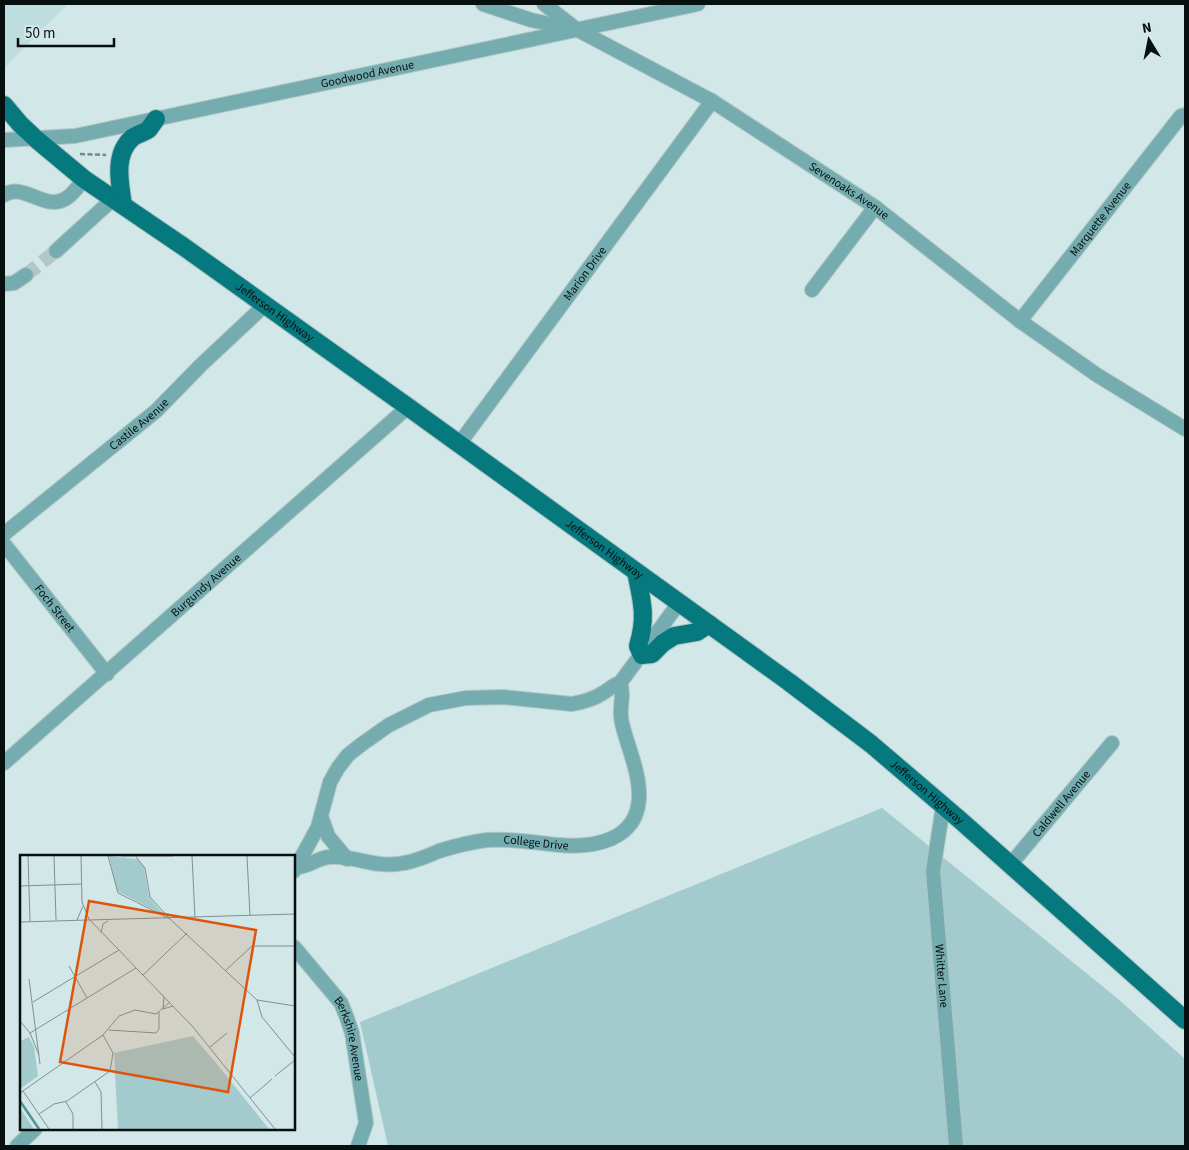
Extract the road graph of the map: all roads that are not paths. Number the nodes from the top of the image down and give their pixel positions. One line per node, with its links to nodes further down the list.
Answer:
1 (482, 4): 4 (street, Sevenoaks Avenue)
2 (544, 4): 4 (street)
3 (698, 4): 4 (street, Goodwood Avenue)
4 (578, 30): 5 (street, Sevenoaks Avenue); 8 (street, Goodwood Avenue)
5 (712, 101): 14 (street, Sevenoaks Avenue); 23 (street, Marion Drive)
6 (4, 105): 9 (main road, Jefferson Highway)
7 (1183, 116): 20 (street, Marquette Avenue)
8 (156, 119): 9 (street, Goodwood Avenue); 13 (main road)
9 (36, 139): 10 (street, Goodwood Avenue); 11 (main road, Jefferson Highway)
10 (4, 140)
11 (84, 179): 12 (street); 13 (main road, Jefferson Highway)
12 (4, 195)
13 (118, 202): 15 (street); 19 (main road, Jefferson Highway)
14 (875, 207): 18 (street); 20 (street, Sevenoaks Avenue)
15 (56, 251)
16 (26, 275): 17 (street)
17 (4, 284)
18 (812, 290)
19 (265, 305): 21 (main road, Jefferson Highway); 24 (street, Castile Avenue)
20 (1020, 321): 22 (street, Sevenoaks Avenue)
21 (408, 407): 23 (main road, Jefferson Highway); 30 (street, Burgundy Avenue)
22 (1185, 429)
23 (459, 444): 26 (main road, Jefferson Highway)
24 (4, 534)
25 (4, 544): 30 (street, Foch Street)
26 (636, 572): 27 (main road, Jefferson Highway); 29 (main road)
27 (679, 602): 28 (main road, Jefferson Highway); 29 (street, College Drive)
28 (709, 624): 29 (main road); 34 (main road, Jefferson Highway)
29 (642, 655): 31 (street, College Drive)
30 (107, 674): 33 (street, Burgundy Avenue)
31 (620, 683): 35 (street, College Drive); 36 (street, College Drive)
32 (1112, 743): 37 (street, Caldwell Avenue)
33 (4, 763)
34 (943, 806): 37 (main road, Jefferson Highway); 44 (street, Whitter Lane)
35 (321, 816): 36 (street); 38 (street, College Drive)
36 (347, 859): 38 (street, College Drive)
37 (1010, 865): 40 (main road, Jefferson Highway)
38 (296, 869)
39 (295, 949): 43 (street, Berkshire Avenue)
40 (1185, 1020)
41 (34, 1130): 42 (street)
42 (17, 1146)
43 (358, 1146)
44 (956, 1146)

